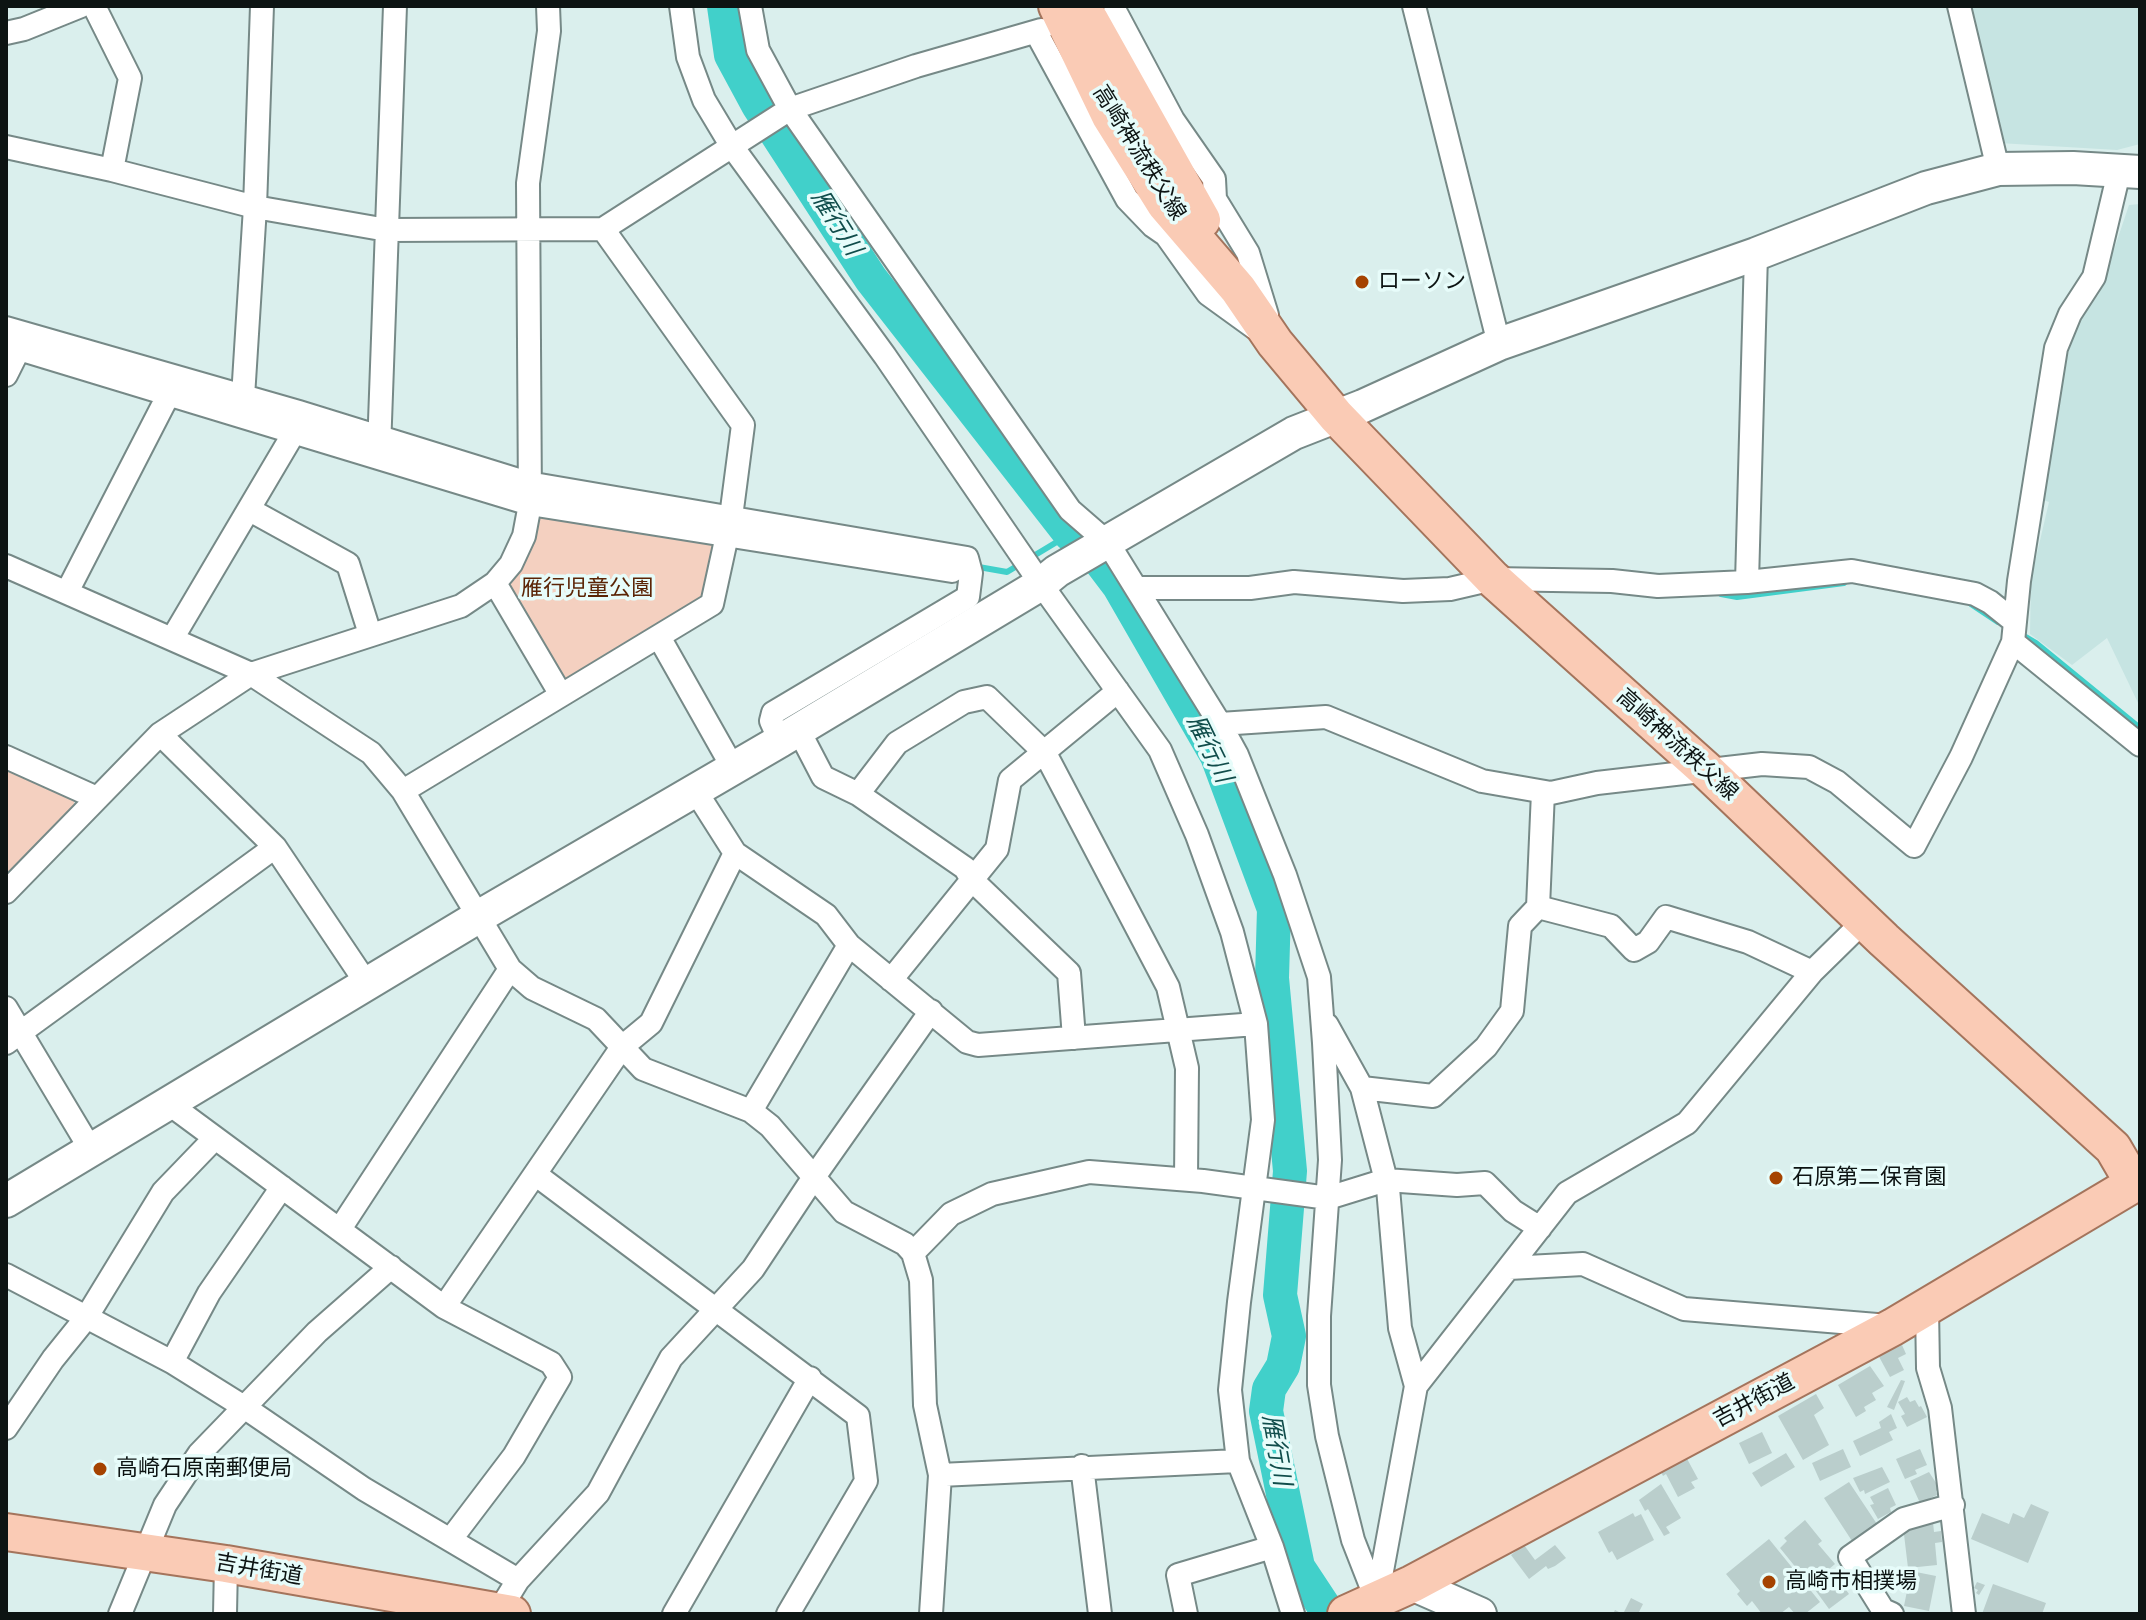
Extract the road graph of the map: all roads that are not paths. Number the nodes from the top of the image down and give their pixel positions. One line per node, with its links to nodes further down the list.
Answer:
1 (81, 6): 13 (street)
2 (94, 6): 18 (street)
3 (262, 6): 20 (street)
4 (395, 6): 23 (street)
5 (548, 6): 21 (street)
6 (681, 6): 15 (street)
7 (750, 6): 14 (street)
8 (1137, 6): 11 (street)
9 (1414, 6): 28 (street)
10 (1959, 6): 17 (street)
11 (1100, 10): 25 (main road, 高崎神流秩父線); 27 (street)
12 (1045, 23): 14 (street); 25 (main road, 高崎神流秩父線); 27 (street)
13 (6, 33)
14 (790, 109): 15 (street); 38 (street)
15 (731, 145): 22 (street); 43 (street)
16 (6, 147): 18 (street)
17 (1998, 169): 19 (street); 24 (street)
18 (112, 170): 20 (street)
19 (2130, 172): 46 (street)
20 (255, 207): 23 (street); 31 (street)
21 (528, 228): 22 (street); 23 (street); 35 (street)
22 (603, 229): 37 (street)
23 (387, 230): 34 (street)
24 (1756, 254): 28 (street); 41 (street)
25 (1238, 289): 27 (main road, 高崎神流秩父線)
26 (15, 339): 29 (street); 30 (street)
27 (1275, 343): 32 (main road, 高崎神流秩父線)
28 (1499, 344): 32 (street)
29 (6, 375)
30 (174, 386): 31 (street); 45 (street)
31 (240, 406): 33 (street)
32 (1336, 416): 38 (street); 40 (main road, 高崎神流秩父線)
33 (297, 422): 34 (street); 36 (street)
34 (379, 447): 35 (street)
35 (529, 494): 37 (street); 42 (street)
36 (250, 510): 47 (street); 49 (street)
37 (728, 526): 48 (street); 55 (street)
38 (1108, 543): 43 (street); 44 (street)
39 (6, 566): 45 (street)
40 (1493, 579): 41 (street); 44 (street); 60 (main road, 高崎神流秩父線)
41 (1747, 582): 46 (street)
42 (495, 583): 47 (street); 52 (street)
43 (1041, 584): 51 (street); 55 (street)
44 (1136, 588): 53 (street)
45 (67, 592): 49 (street)
46 (2014, 632): 56 (street); 60 (street)
47 (370, 634): 50 (street)
48 (659, 637): 52 (street); 59 (street)
49 (172, 639): 50 (street)
50 (251, 674): 54 (street); 62 (street)
51 (1118, 691): 57 (street); 81 (street)
52 (561, 695): 62 (street)
53 (1220, 724): 63 (street); 80 (street)
54 (160, 734): 65 (street); 66 (street)
55 (789, 735): 59 (street); 64 (street)
56 (2140, 745)
57 (1045, 753): 64 (street); 68 (street); 82 (street)
58 (6, 757): 65 (street)
59 (733, 768): 61 (street)
60 (1706, 770): 63 (street); 72 (main road, 高崎神流秩父線)
61 (695, 790): 67 (street); 71 (street)
62 (403, 791): 71 (street)
63 (1543, 792): 70 (street)
64 (858, 794): 68 (street)
65 (97, 798): 69 (street)
66 (275, 847): 77 (street); 83 (street)
67 (735, 853): 73 (street); 85 (street)
68 (972, 880): 76 (street); 84 (street)
69 (6, 892)
70 (1538, 907): 75 (street); 86 (street)
71 (478, 917): 74 (street); 77 (street)
72 (1864, 921): 75 (street); 95 (main road, 高崎神流秩父線)
73 (849, 945): 76 (street); 88 (street)
74 (510, 969): 85 (street); 101 (street)
75 (1812, 972): 100 (street)
76 (891, 980): 79 (street)
77 (367, 984): 87 (street)
78 (6, 1008): 83 (street)
79 (931, 1011): 84 (street); 92 (street)
80 (1322, 1017): 86 (street); 98 (street)
81 (1256, 1024): 82 (street); 97 (street)
82 (1180, 1030): 84 (street); 93 (street)
83 (13, 1038): 90 (street)
84 (1074, 1038)
85 (622, 1047): 88 (street); 91 (street)
86 (1362, 1088): 94 (street)
87 (168, 1103): 89 (street); 90 (street)
88 (751, 1111): 92 (street)
89 (215, 1138): 96 (street); 109 (street)
90 (91, 1150): 99 (street)
91 (535, 1174): 106 (street); 107 (street)
92 (814, 1177): 102 (street); 107 (street)
93 (1186, 1179): 97 (street); 102 (street)
94 (1386, 1180): 98 (street); 100 (street); 113 (street)
95 (2138, 1184): 108 (main road, 吉井街道)
96 (282, 1187): 101 (street); 111 (street)
97 (1256, 1188): 98 (street); 116 (street)
98 (1328, 1198): 127 (street)
99 (6, 1201)
100 (1540, 1228): 104 (street)
101 (340, 1229): 103 (street)
102 (913, 1253): 118 (street)
103 (391, 1267): 106 (street); 114 (street)
104 (1509, 1268): 110 (street); 113 (street)
105 (6, 1275): 109 (street)
106 (444, 1307): 121 (street)
107 (718, 1308): 112 (street); 126 (street)
108 (1927, 1308): 110 (main road, 吉井街道); 119 (street)
109 (86, 1318): 111 (street); 115 (street)
110 (1893, 1327): 125 (main road, 吉井街道)
111 (172, 1362): 114 (street)
112 (810, 1378): 130 (street); 131 (street)
113 (1416, 1386): 127 (street)
114 (244, 1407): 121 (street); 123 (street)
115 (6, 1428)
116 (1238, 1461): 117 (street); 122 (street)
117 (1082, 1466): 118 (street); 133 (street)
118 (940, 1475): 132 (street)
119 (1953, 1505): 137 (street); 138 (street)
120 (6, 1532): 123 (main road, 吉井街道)
121 (451, 1539): 126 (street)
122 (1272, 1547): 134 (street); 135 (street)
123 (146, 1552): 124 (main road, 吉井街道); 128 (street)
124 (226, 1564): 126 (main road, 吉井街道); 129 (street)
125 (1412, 1584): 127 (main road, 吉井街道); 136 (street)
126 (506, 1605)
127 (1368, 1608)
128 (120, 1614)
129 (225, 1614)
130 (674, 1614)
131 (788, 1614)
132 (931, 1614)
133 (1100, 1614)
134 (1186, 1614)
135 (1293, 1614)
136 (1480, 1614)
137 (1892, 1614)
138 (1964, 1614)

